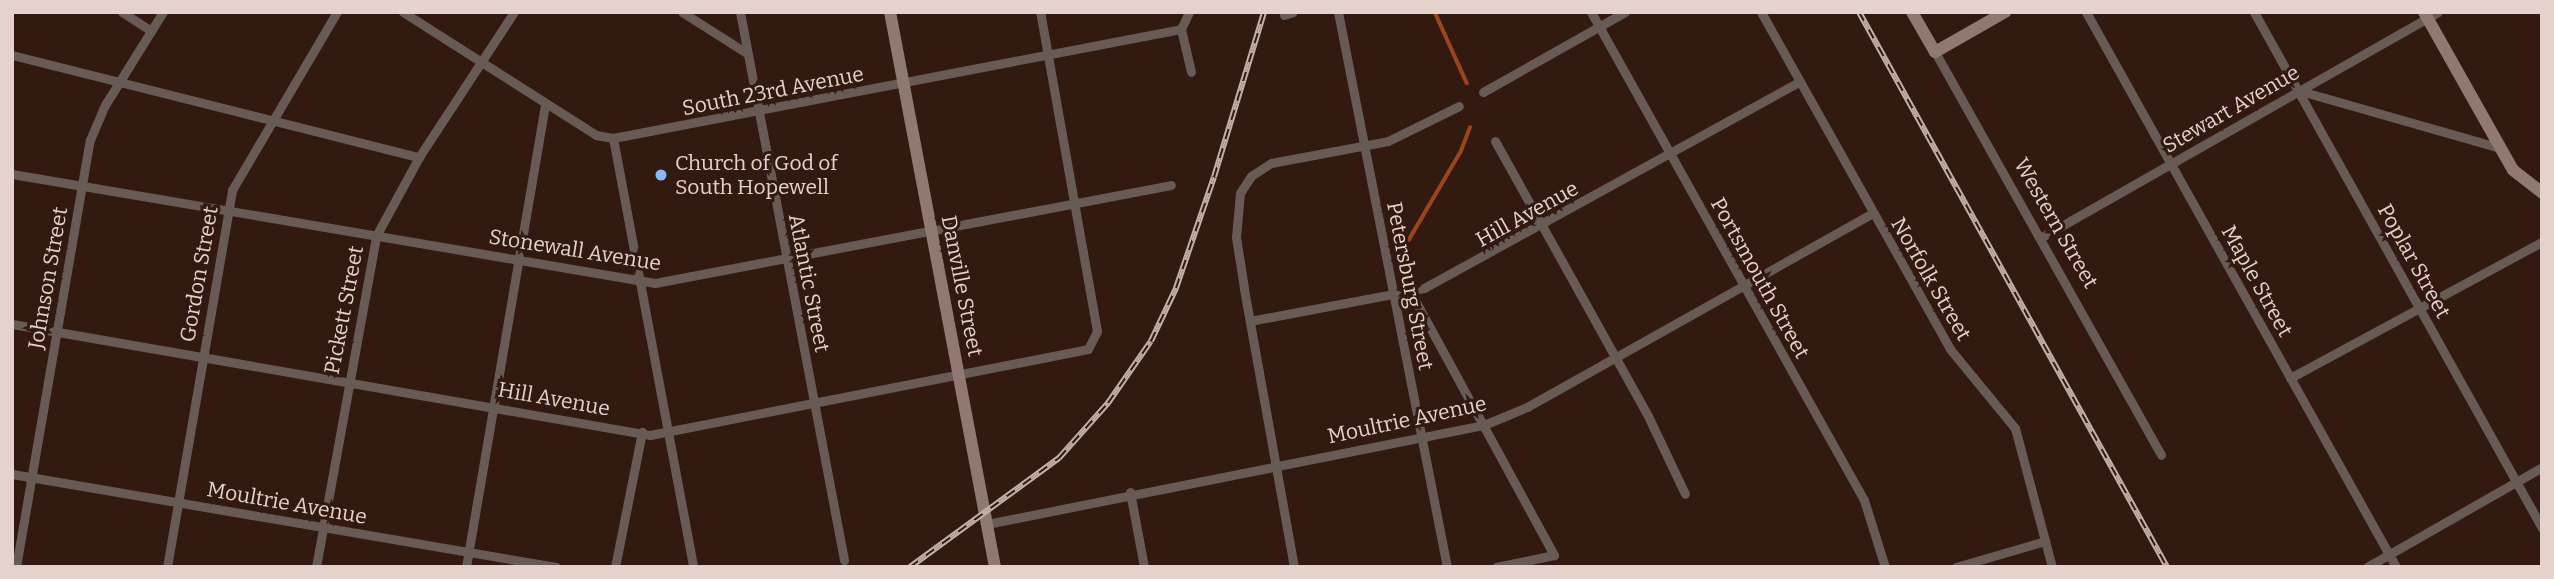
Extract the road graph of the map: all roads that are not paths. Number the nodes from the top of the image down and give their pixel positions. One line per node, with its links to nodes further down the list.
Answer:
1 (122, 12): 22 (street)
2 (163, 12): 22 (street, Johnson Street)
3 (337, 12): 37 (street, Gordon Street)
4 (403, 12): 27 (street)
5 (514, 12): 27 (street, Pickett Street)
6 (681, 12): 23 (street)
7 (740, 12): 23 (street, Atlantic Street)
8 (890, 12): 31 (street, Danville Street)
9 (1040, 12): 25 (street)
10 (1189, 12): 21 (street)
11 (1338, 12): 40 (street, Petersburg Street)
12 (1591, 12): 20 (street, Portsmouth Street)
13 (1625, 12): 20 (street)
14 (1761, 12): 30 (street, Norfolk Street)
15 (1912, 12): 24 (street, Western Street)
16 (2005, 12): 24 (street)
17 (2086, 12): 44 (street, Maple Street)
18 (2254, 12): 32 (street, Poplar Street)
19 (2429, 14): 32 (street, Stewart Avenue); 41 (street)
20 (1599, 27): 33 (street); 42 (street, Portsmouth Street)
21 (1181, 29): 25 (street, South 23rd Avenue); 28 (street)
22 (151, 31): 29 (street, Johnson Street)
23 (745, 52): 36 (street, Atlantic Street)
24 (1935, 52): 55 (street, Western Street)
25 (1048, 54): 31 (street, South 23rd Avenue); 49 (street)
26 (12, 55): 29 (street)
27 (482, 62): 34 (street); 43 (street, Pickett Street)
28 (1191, 72)
29 (119, 82): 37 (street); 47 (street, Johnson Street)
30 (1800, 82): 42 (street, Hill Avenue); 51 (street, Norfolk Street)
31 (903, 83): 36 (street, South 23rd Avenue); 53 (street, Danville Street)
32 (2298, 90): 41 (street); 44 (street, Stewart Avenue); 63 (street, Poplar Street)
33 (1483, 92)
34 (545, 104): 38 (street); 58 (street)
35 (1459, 106): 40 (street)
36 (759, 112): 38 (street, South 23rd Avenue); 57 (street, Atlantic Street)
37 (269, 121): 43 (street); 50 (street, Gordon Street)
38 (612, 138): 59 (street)
39 (1495, 141): 52 (street)
40 (1365, 148): 62 (street, Petersburg Street); 64 (street)
41 (2500, 148): 48 (street)
42 (1671, 155): 52 (street, Hill Avenue); 60 (street, Portsmouth Street)
43 (419, 157): 54 (street, Pickett Street)
44 (2171, 164): 55 (street, Stewart Avenue); 70 (street, Maple Street)
45 (12, 173): 47 (street, Stonewall Avenue)
46 (1171, 185): 49 (street, Stonewall Avenue)
47 (82, 186): 50 (street, Stonewall Avenue); 66 (street, Johnson Street)
48 (2542, 193)
49 (1074, 202): 53 (street, Stonewall Avenue); 69 (street, Hill Avenue)
50 (228, 210): 54 (street, Stonewall Avenue); 68 (street, Gordon Street)
51 (1872, 214): 60 (street, Moultrie Avenue); 90 (street, Norfolk Street)
52 (1541, 227): 61 (street, Hill Avenue); 67 (street)
53 (932, 231): 57 (street, Stonewall Avenue); 69 (street, Danville Street)
54 (376, 236): 58 (street, Stonewall Avenue); 71 (street, Pickett Street)
55 (2042, 237): 78 (street, Western Street)
56 (2542, 242): 63 (street)
57 (787, 257): 59 (street, Stonewall Avenue); 72 (street, Atlantic Street)
58 (519, 260): 59 (street, Stonewall Avenue); 73 (street)
59 (639, 281): 76 (street)
60 (1744, 286): 67 (street, Moultrie Avenue); 106 (street, Portsmouth Street)
61 (1410, 291): 62 (street, Hill Avenue); 74 (street)
62 (1394, 294): 64 (street, Hill Avenue); 77 (street, Petersburg Street)
63 (2419, 308): 70 (street); 83 (street, Poplar Street)
64 (1250, 321): 79 (street)
65 (12, 324): 66 (street, Hill Avenue)
66 (57, 332): 68 (street, Hill Avenue); 82 (street, Johnson Street)
67 (1615, 356): 74 (street, Moultrie Avenue); 85 (street)
68 (203, 357): 71 (street, Hill Avenue); 86 (street, Gordon Street)
69 (959, 374): 72 (street, Hill Avenue); 87 (street, Danville Street)
70 (2290, 378): 92 (street, Maple Street)
71 (348, 382): 73 (street, Hill Avenue); 88 (street, Pickett Street)
72 (814, 402): 76 (street, Hill Avenue); 93 (street, Atlantic Street)
73 (493, 407): 75 (street, Hill Avenue); 91 (street)
74 (1484, 425): 77 (street, Moultrie Avenue); 105 (street)
75 (642, 432): 76 (street, Hill Avenue); 99 (street)
76 (668, 432): 100 (street)
77 (1422, 438): 79 (street, Moultrie Avenue); 104 (street, Petersburg Street)
78 (2161, 455)
79 (1276, 465): 84 (street, Moultrie Avenue); 103 (street)
80 (2542, 467): 83 (street)
81 (12, 474): 82 (street, Moultrie Avenue)
82 (32, 477): 86 (street, Moultrie Avenue); 94 (street, Johnson Street)
83 (2516, 481): 89 (street, Poplar Street); 92 (street)
84 (1130, 492): 87 (street, Moultrie Avenue); 102 (street)
85 (1685, 494)
86 (178, 502): 88 (street, Moultrie Avenue); 95 (street, Gordon Street)
87 (987, 524): 101 (street, Danville Street)
88 (323, 527): 91 (street, Moultrie Avenue); 96 (street, Pickett Street)
89 (2542, 528)
90 (2045, 541): 107 (street); 108 (street, Norfolk Street)
91 (468, 552): 97 (street); 98 (street, Moultrie Avenue)
92 (2389, 554): 109 (street); 110 (street, Maple Street)
93 (844, 560)
94 (16, 567)
95 (167, 567)
96 (316, 567)
97 (466, 567)
98 (556, 567)
99 (615, 567)
100 (694, 567)
101 (995, 567)
102 (1144, 567)
103 (1294, 567)
104 (1447, 567)
105 (1496, 567)
106 (1885, 567)
107 (1956, 567)
108 (2052, 567)
109 (2367, 567)
110 (2396, 567)

